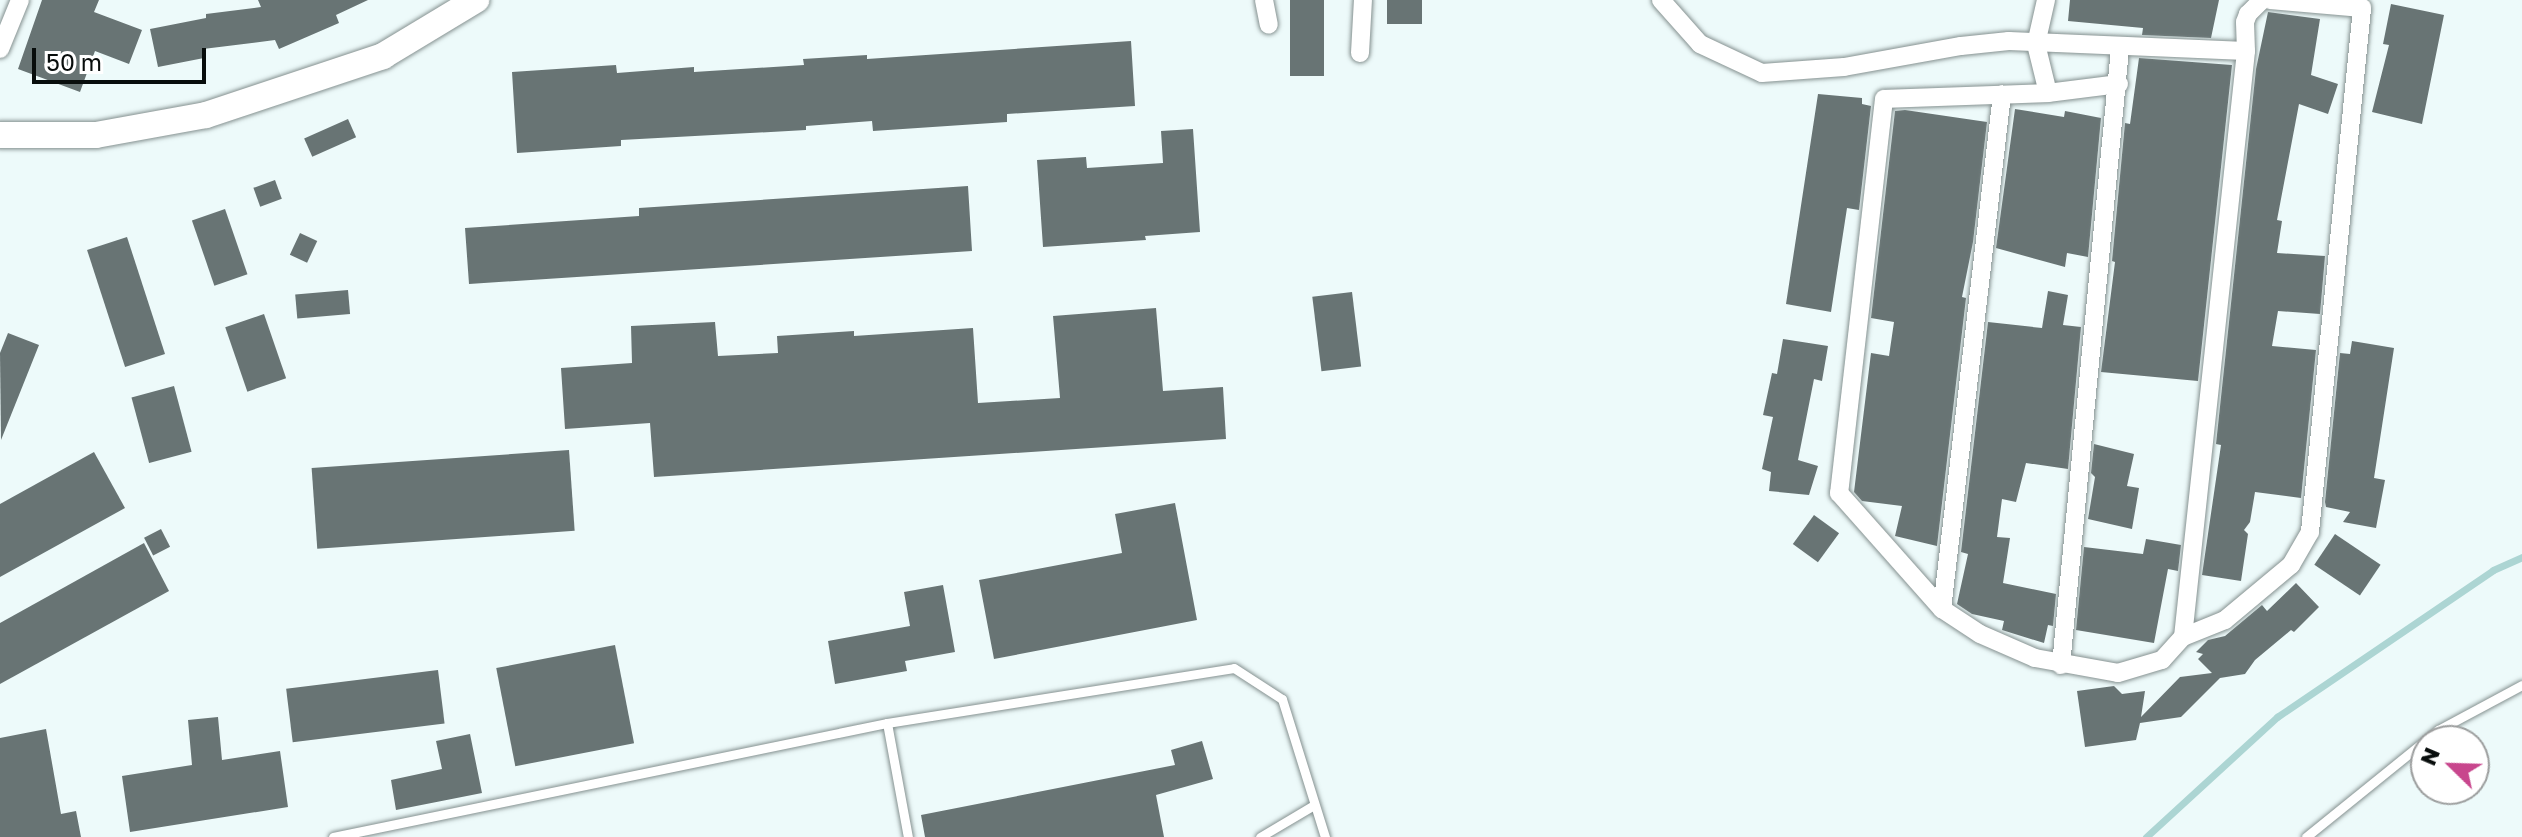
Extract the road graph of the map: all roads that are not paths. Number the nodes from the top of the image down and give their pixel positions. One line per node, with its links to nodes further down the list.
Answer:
1 (20, 0): 11 (street)
2 (476, 0): 18 (main road)
3 (1264, 0): 9 (street)
4 (1363, 0): 14 (street)
5 (1661, 0): 10 (street)
6 (2046, 0): 10 (street)
7 (2262, 0): 13 (street)
8 (2270, 0): 20 (street)
9 (1269, 25)
10 (2036, 44): 12 (street); 16 (street)
11 (0, 49)
12 (2120, 49): 13 (street); 15 (street)
13 (2246, 51): 20 (street)
14 (1360, 53)
15 (2119, 84): 16 (street); 21 (street)
16 (2048, 93): 17 (street)
17 (2002, 94): 19 (street); 19 (street)
18 (0, 135)
19 (1942, 609): 21 (street)
20 (2183, 637): 21 (street)
21 (2061, 665)
22 (2522, 685): 29 (lane)
23 (887, 723): 24 (lane); 25 (lane); 26 (lane)
24 (1314, 805): 27 (lane); 28 (lane)
25 (333, 837)
26 (908, 837)
27 (1260, 837)
28 (1325, 837)
29 (2306, 837)

